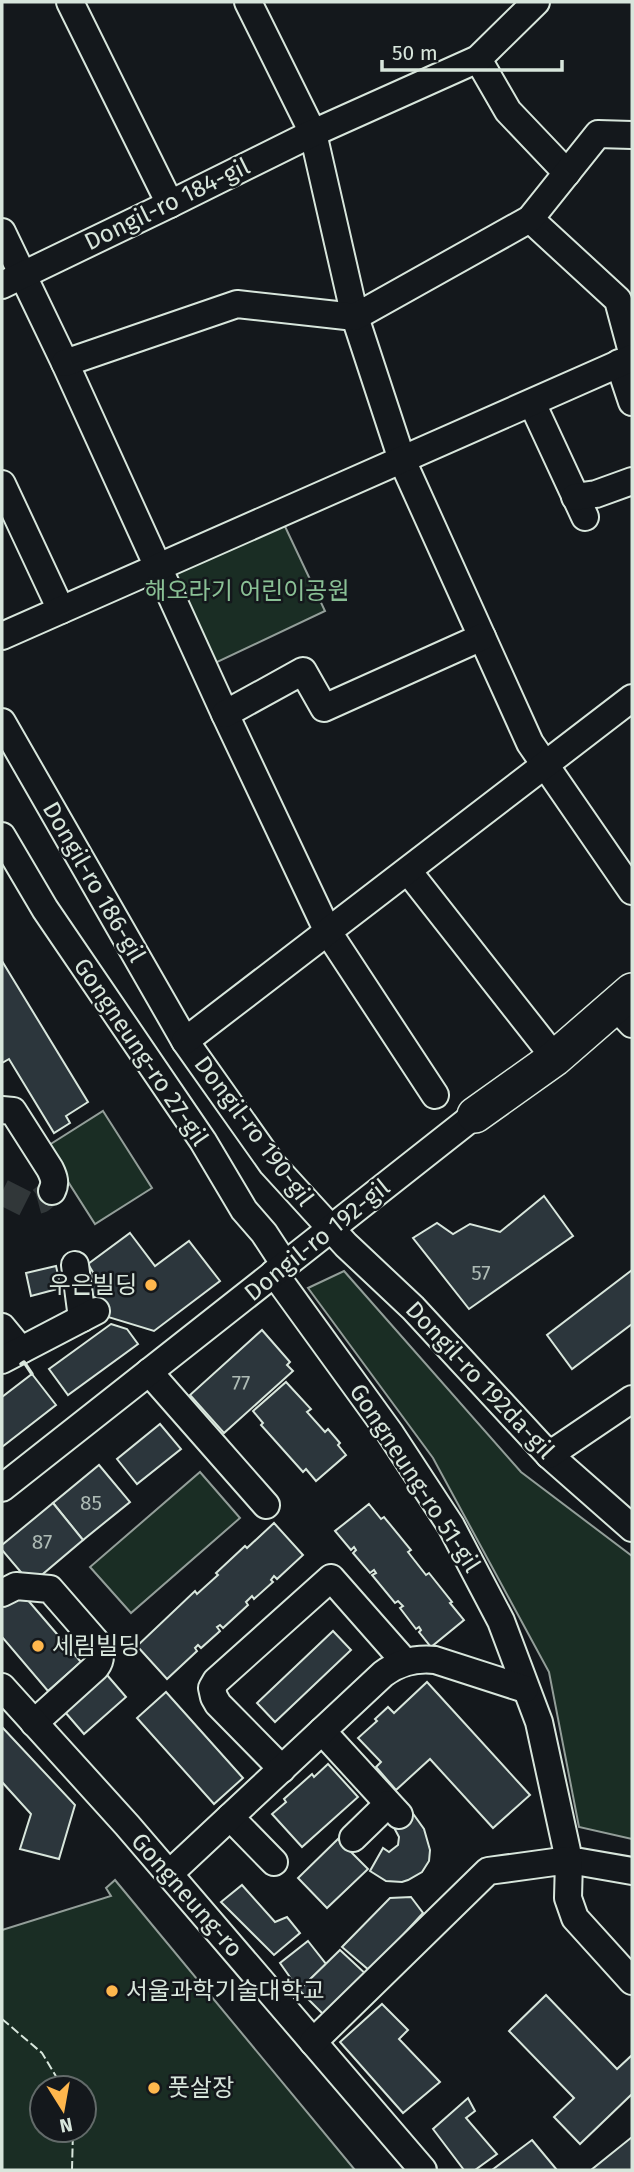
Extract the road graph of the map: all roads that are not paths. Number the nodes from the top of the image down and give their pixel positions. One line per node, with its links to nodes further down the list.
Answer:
1 (70, 2): 8 (street)
2 (248, 2): 5 (street)
3 (536, 2): 4 (street, Dongil-ro 184-gil)
4 (478, 59): 5 (street, Dongil-ro 184-gil); 7 (street)
5 (313, 133): 8 (street, Dongil-ro 184-gil); 12 (street)
6 (632, 135): 7 (street)
7 (567, 173): 9 (street)
8 (170, 205): 11 (street, Dongil-ro 184-gil)
9 (530, 219): 12 (street); 13 (street)
10 (2, 232): 11 (street)
11 (12, 280): 14 (street)
12 (355, 317): 14 (street); 17 (street)
13 (628, 358): 15 (street); 16 (street)
14 (65, 363): 20 (street)
15 (632, 402)
16 (532, 403): 17 (street); 18 (street)
17 (402, 460): 20 (street); 23 (street)
18 (632, 481)
19 (2, 484): 21 (street)
20 (158, 568): 21 (street); 25 (street)
21 (61, 610): 22 (street)
22 (2, 636)
23 (482, 637): 25 (street); 27 (street)
24 (632, 698): 27 (street, Dongil-ro 190-gil)
25 (225, 715): 31 (street)
26 (2, 722): 33 (street, Dongil-ro 186-gil)
27 (545, 765): 29 (street, Dongil-ro 190-gil); 30 (street)
28 (2, 835): 41 (street, Gongneung-ro 27-gil)
29 (408, 871): 31 (street, Dongil-ro 190-gil); 34 (street)
30 (632, 891)
31 (328, 932): 33 (street, Dongil-ro 190-gil); 35 (street)
32 (627, 1007): 34 (main road, Dongil-ro 192-gil)
33 (185, 1041): 39 (street, Dongil-ro 190-gil)
34 (555, 1058): 37 (main road, Dongil-ro 192-gil)
35 (435, 1095)
36 (2, 1110): 38 (street)
37 (475, 1115): 39 (street, Dongil-ro 192-gil)
38 (52, 1191)
39 (331, 1229): 41 (street, Dongil-ro 192-gil); 46 (street, Dongil-ro 192da-gil)
40 (75, 1265): 43 (street)
41 (279, 1269): 44 (street, Dongil-ro 192-gil); 53 (street, Gongneung-ro 51-gil)
42 (2, 1327): 43 (street)
43 (11, 1355)
44 (149, 1372): 47 (street, Dongil-ro 192-gil); 48 (street)
45 (632, 1399): 46 (street)
46 (550, 1455): 49 (street, Dongil-ro 192da-gil)
47 (2, 1488)
48 (266, 1506)
49 (632, 1528)
50 (2, 1593): 54 (street)
51 (405, 1662): 53 (street); 55 (street); 56 (street)
52 (2, 1687): 54 (street, Gongneung-ro)
53 (526, 1689): 59 (street, Gongneung-ro 51-gil)
54 (34, 1723): 62 (street, Gongneung-ro)
55 (322, 1731): 56 (street); 58 (street)
56 (282, 1769): 57 (street)
57 (230, 1817): 60 (street); 62 (street)
58 (353, 1838)
59 (569, 1860): 61 (street); 63 (street, Gongneung-ro 51-gil); 64 (street)
60 (274, 1862)
61 (632, 1871)
62 (169, 1874): 64 (street, Gongneung-ro)
63 (632, 1981)
64 (313, 2042): 65 (street, Gongneung-ro)
65 (423, 2170)

